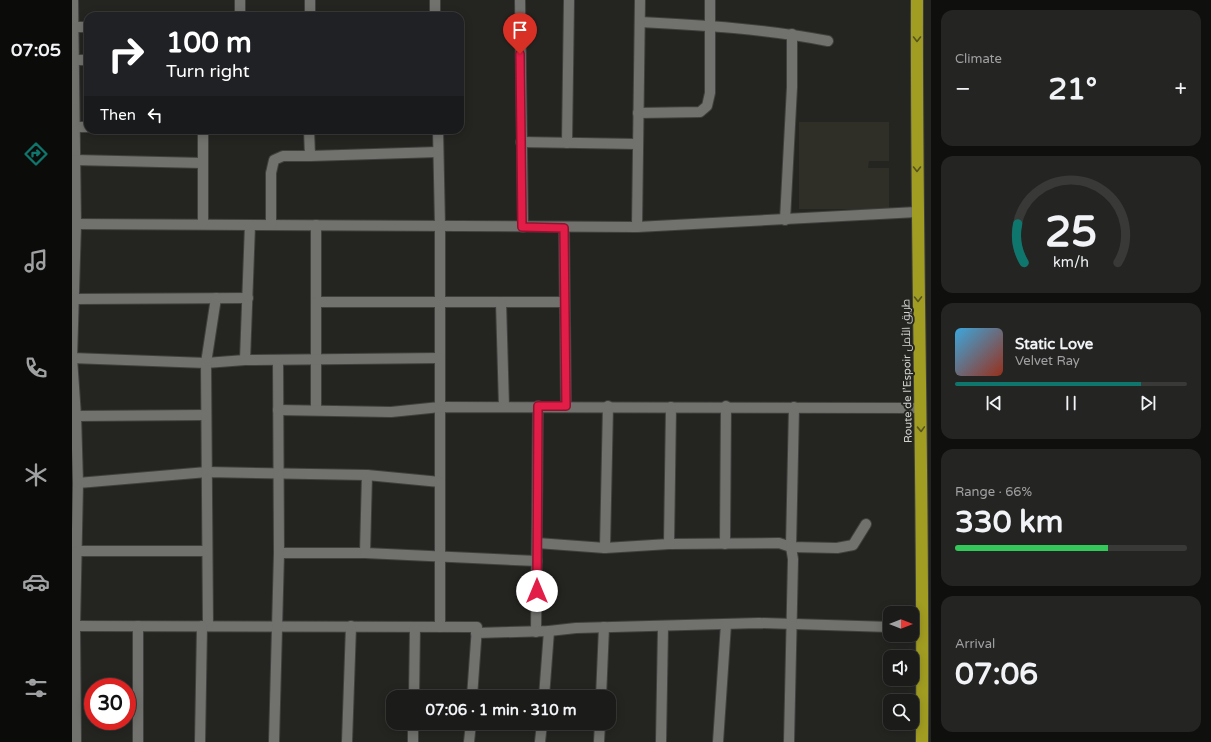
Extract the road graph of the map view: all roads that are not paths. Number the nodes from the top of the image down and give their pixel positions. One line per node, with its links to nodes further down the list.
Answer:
1 (73, 0): 15 (street)
2 (240, 0): 10 (street)
3 (310, 0): 11 (street)
4 (435, 0): 12 (street)
5 (520, 0): 27 (street)
6 (569, 0): 28 (street)
7 (640, 0): 13 (street)
8 (710, 0): 14 (street)
9 (917, 0): 34 (highway, Route de l’Espoir طريق الأمل, one-way to 34)
10 (240, 12)
11 (310, 12)
12 (435, 12)
13 (640, 22): 14 (street); 21 (street)
14 (711, 26): 17 (street); 21 (street)
15 (73, 27): 16 (street); 19 (street)
16 (84, 27)
17 (792, 34): 18 (street); 35 (street)
18 (828, 41)
19 (73, 60): 20 (street); 22 (street)
20 (84, 60)
21 (638, 113): 29 (street)
22 (74, 127): 23 (street); 32 (street)
23 (84, 127)
24 (203, 134): 33 (street)
25 (309, 134): 31 (street)
26 (438, 134): 30 (street)
27 (521, 142): 28 (street); 42 (street)
28 (567, 143): 29 (street)
29 (637, 144): 43 (street)
30 (438, 152): 31 (street); 41 (street)
31 (310, 156): 39 (street)
32 (75, 160): 33 (street); 36 (street)
33 (203, 163): 37 (street)
34 (917, 212): 35 (street); 66 (highway, Route de l’Espoir طريق الأمل, one-way to 66)
35 (785, 220): 43 (street)
36 (74, 224): 37 (street); 45 (street)
37 (203, 224): 38 (street)
38 (250, 224): 39 (street); 47 (street)
39 (271, 225): 40 (street)
40 (316, 225): 41 (street); 48 (street)
41 (440, 226): 42 (street); 49 (street)
42 (522, 227): 44 (street)
43 (637, 227): 44 (street)
44 (564, 228): 51 (street)
45 (75, 298): 46 (street); 52 (street)
46 (216, 298): 47 (street); 57 (street)
47 (248, 298): 54 (street)
48 (316, 302): 49 (street); 56 (street)
49 (439, 302): 50 (street); 53 (street)
50 (501, 302): 51 (street); 59 (street)
51 (564, 302): 61 (street)
52 (72, 358): 57 (street); 70 (street)
53 (440, 358): 56 (street); 58 (street)
54 (245, 360): 55 (street); 57 (street)
55 (278, 360): 56 (street); 67 (street)
56 (317, 360): 68 (street)
57 (206, 363): 69 (street)
58 (440, 406): 59 (street); 68 (street); 74 (street)
59 (504, 406): 60 (street)
60 (538, 406): 61 (street); 78 (street)
61 (566, 406): 62 (street)
62 (608, 406): 63 (street); 82 (street)
63 (672, 406): 64 (street); 79 (street)
64 (726, 406): 65 (street); 80 (street)
65 (794, 407): 66 (street); 81 (street)
66 (920, 408): 89 (highway, Route de l’Espoir طريق الأمل, one-way to 89)
67 (278, 410): 68 (street); 72 (street)
68 (316, 410)
69 (206, 415): 70 (street); 71 (street)
70 (76, 416): 75 (street)
71 (207, 472): 72 (street); 75 (street); 84 (street)
72 (279, 473): 73 (street); 85 (street)
73 (367, 475): 74 (street); 86 (street)
74 (440, 482): 87 (street)
75 (78, 483): 76 (street)
76 (75, 500): 83 (street)
77 (866, 524): 81 (street)
78 (537, 543): 82 (street); 88 (street)
79 (669, 544): 80 (street); 82 (street)
80 (725, 544): 81 (street)
81 (791, 547): 91 (street)
82 (605, 548)
83 (77, 551): 84 (street); 92 (street)
84 (207, 551): 94 (street)
85 (279, 553): 86 (street); 95 (street)
86 (365, 554): 87 (street)
87 (440, 558): 88 (street); 98 (street)
88 (537, 561): 103 (street)
89 (917, 606)
90 (726, 624): 91 (street); 99 (street); 124 (street)
91 (792, 624): 100 (street); 125 (street)
92 (74, 626): 93 (street); 114 (street)
93 (138, 626): 94 (street); 115 (street)
94 (205, 626): 95 (street); 116 (street)
95 (276, 626): 96 (street); 117 (street)
96 (351, 626): 97 (street); 118 (street)
97 (415, 627): 98 (street); 106 (street)
98 (440, 627): 104 (street)
99 (663, 627): 101 (street); 123 (street)
100 (883, 627)
101 (604, 628): 102 (street); 109 (street)
102 (549, 631): 103 (street); 108 (street)
103 (536, 632): 104 (street)
104 (476, 633): 107 (street)
105 (918, 642): 126 (highway, Route de l’Espoir طريق الأمل)
106 (414, 690)
107 (472, 690)
108 (545, 690)
109 (601, 690)
110 (413, 730): 119 (street)
111 (471, 730): 120 (street)
112 (541, 730): 121 (street)
113 (600, 730): 122 (street)
114 (76, 742)
115 (138, 742)
116 (200, 742)
117 (274, 742)
118 (347, 742)
119 (413, 742)
120 (470, 742)
121 (540, 742)
122 (599, 742)
123 (661, 742)
124 (718, 742)
125 (789, 742)
126 (922, 742)

